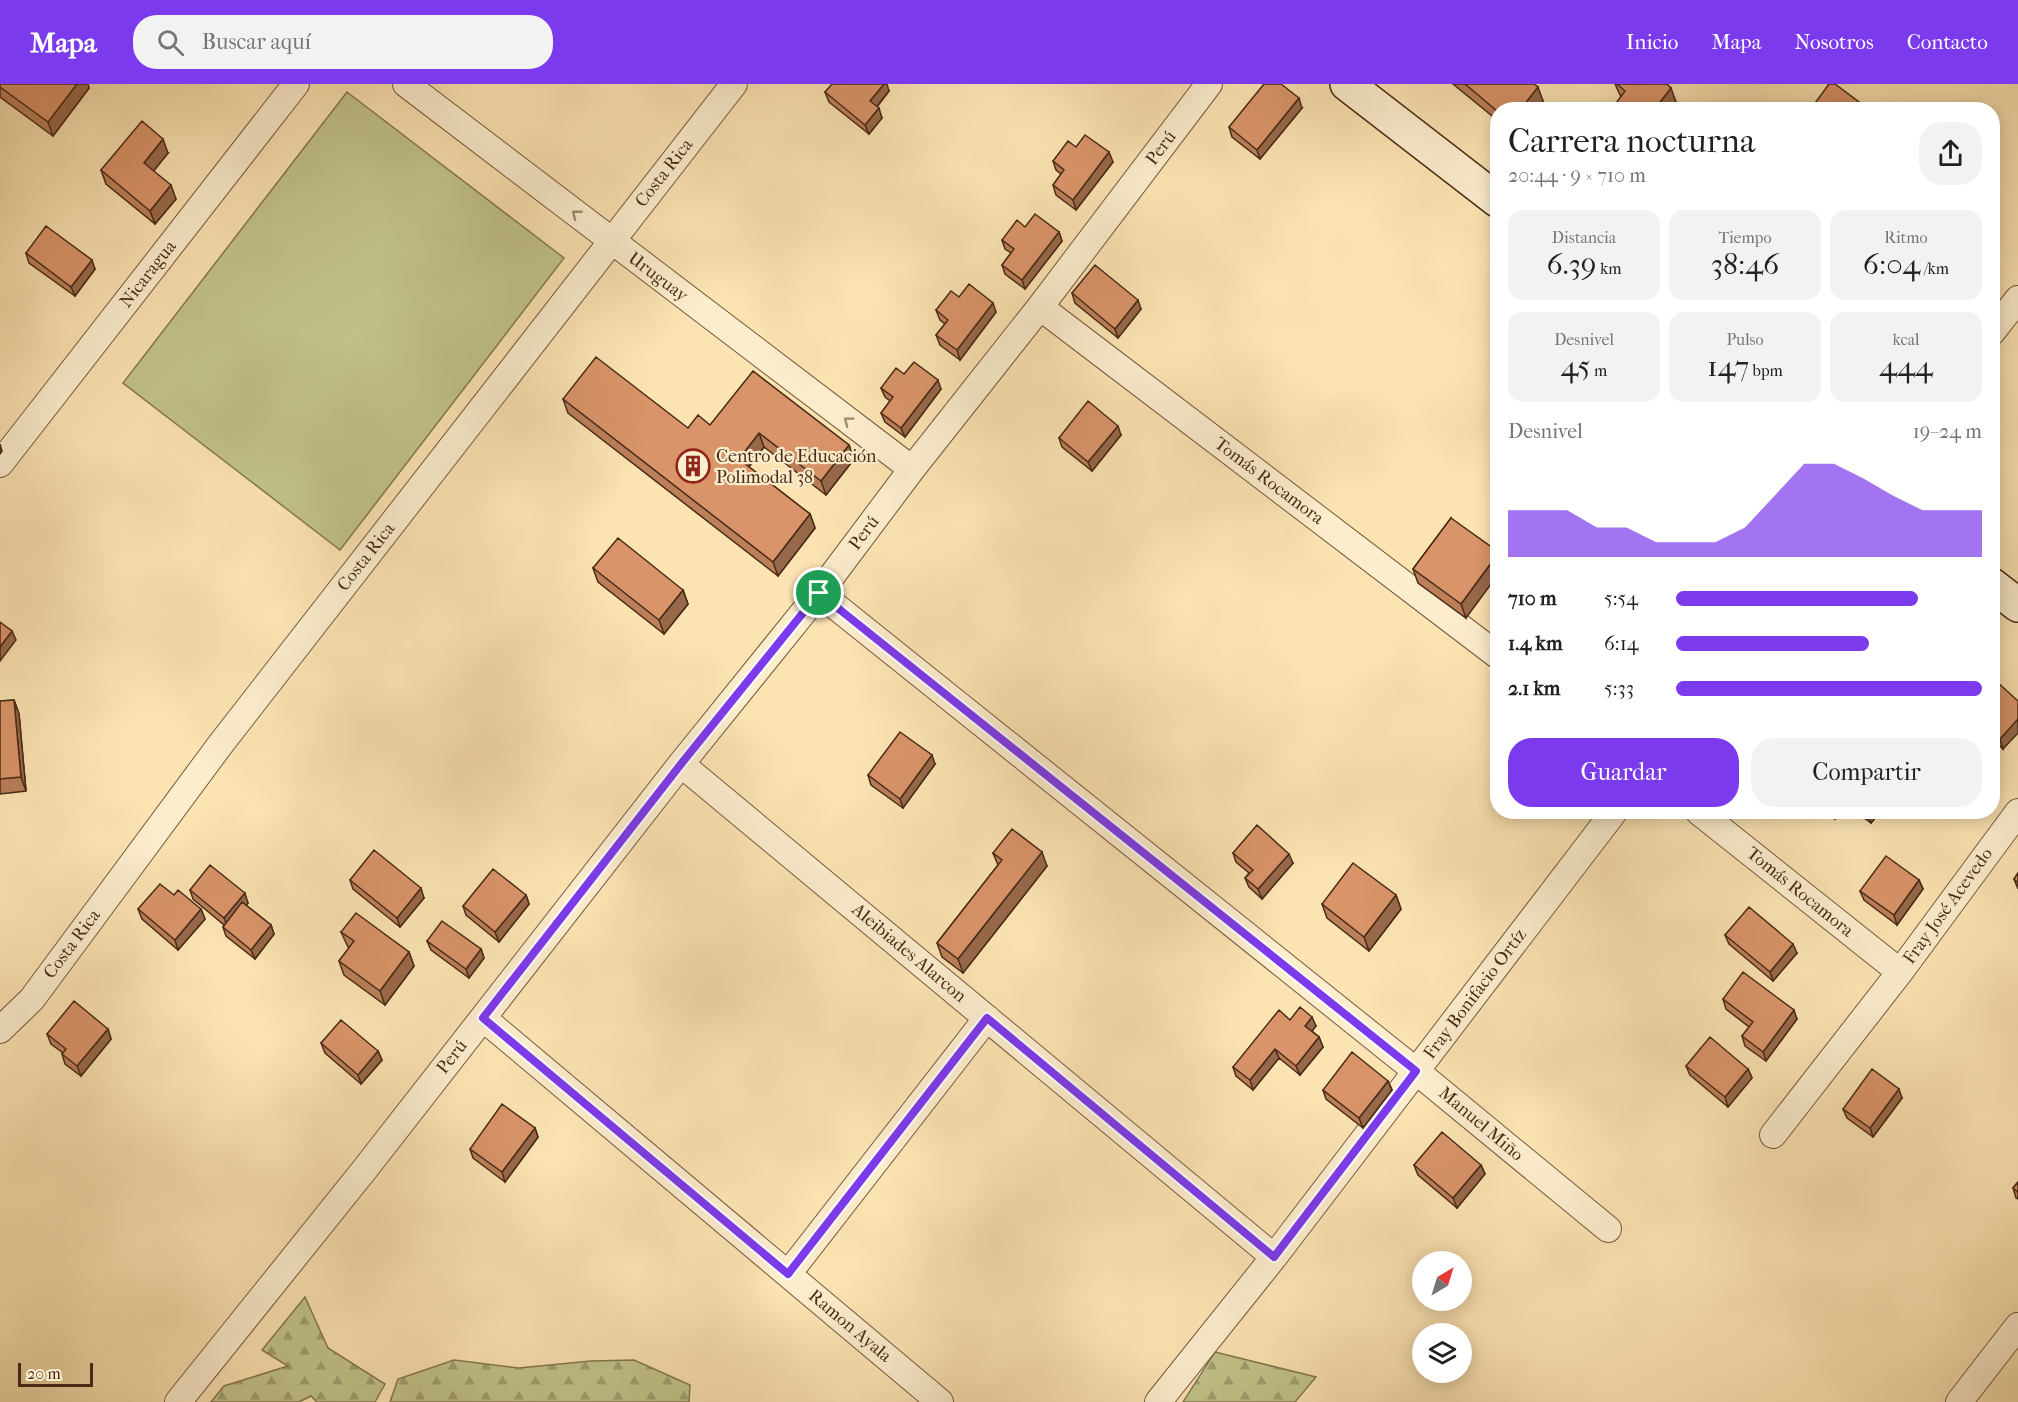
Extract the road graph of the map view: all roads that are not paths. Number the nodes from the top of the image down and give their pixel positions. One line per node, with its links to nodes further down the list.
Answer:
1 (296, 84): 11 (street, Nicaragua)
2 (406, 84): 7 (street, Uruguay, one-way to 2)
3 (734, 84): 7 (street, Costa Rica)
4 (1209, 84): 9 (street, Perú)
5 (1347, 84): 6 (main road)
6 (1490, 195)
7 (611, 241): 12 (street, Uruguay, one-way to 7); 24 (street, Costa Rica)
8 (2018, 299): 10 (street)
9 (1041, 307): 12 (street, Perú); 16 (street, Tomás Rocamora)
10 (2000, 322)
11 (0, 464)
12 (912, 469): 14 (street, Perú)
13 (2000, 591): 15 (main road)
14 (819, 593): 17 (street, Perú); 25 (street, Manuel Miño)
15 (2018, 605)
16 (1490, 650)
17 (681, 764): 22 (street, Perú); 23 (street, Aleibiades Alarcon)
18 (2018, 812): 21 (street, Fray José Acevedo)
19 (1609, 819): 25 (street, Fray Bonifacio Ortíz)
20 (1709, 819): 21 (street, Tomás Rocamora)
21 (1900, 972): 26 (street, Fray José Acevedo)
22 (483, 1018): 29 (street, Ramon Ayala); 31 (street, Perú)
23 (987, 1018): 28 (street, Aleibiades Alarcon); 29 (street)
24 (0, 1030)
25 (1416, 1071): 27 (street, Manuel Miño); 28 (street, Fray Bonifacio Ortíz)
26 (1773, 1135)
27 (1608, 1229)
28 (1274, 1257): 33 (street, Fray Bonifacio Ortíz)
29 (788, 1274): 32 (street, Ramon Ayala)
30 (2018, 1326): 34 (street)
31 (178, 1402)
32 (940, 1402)
33 (1158, 1402)
34 (1959, 1402)

